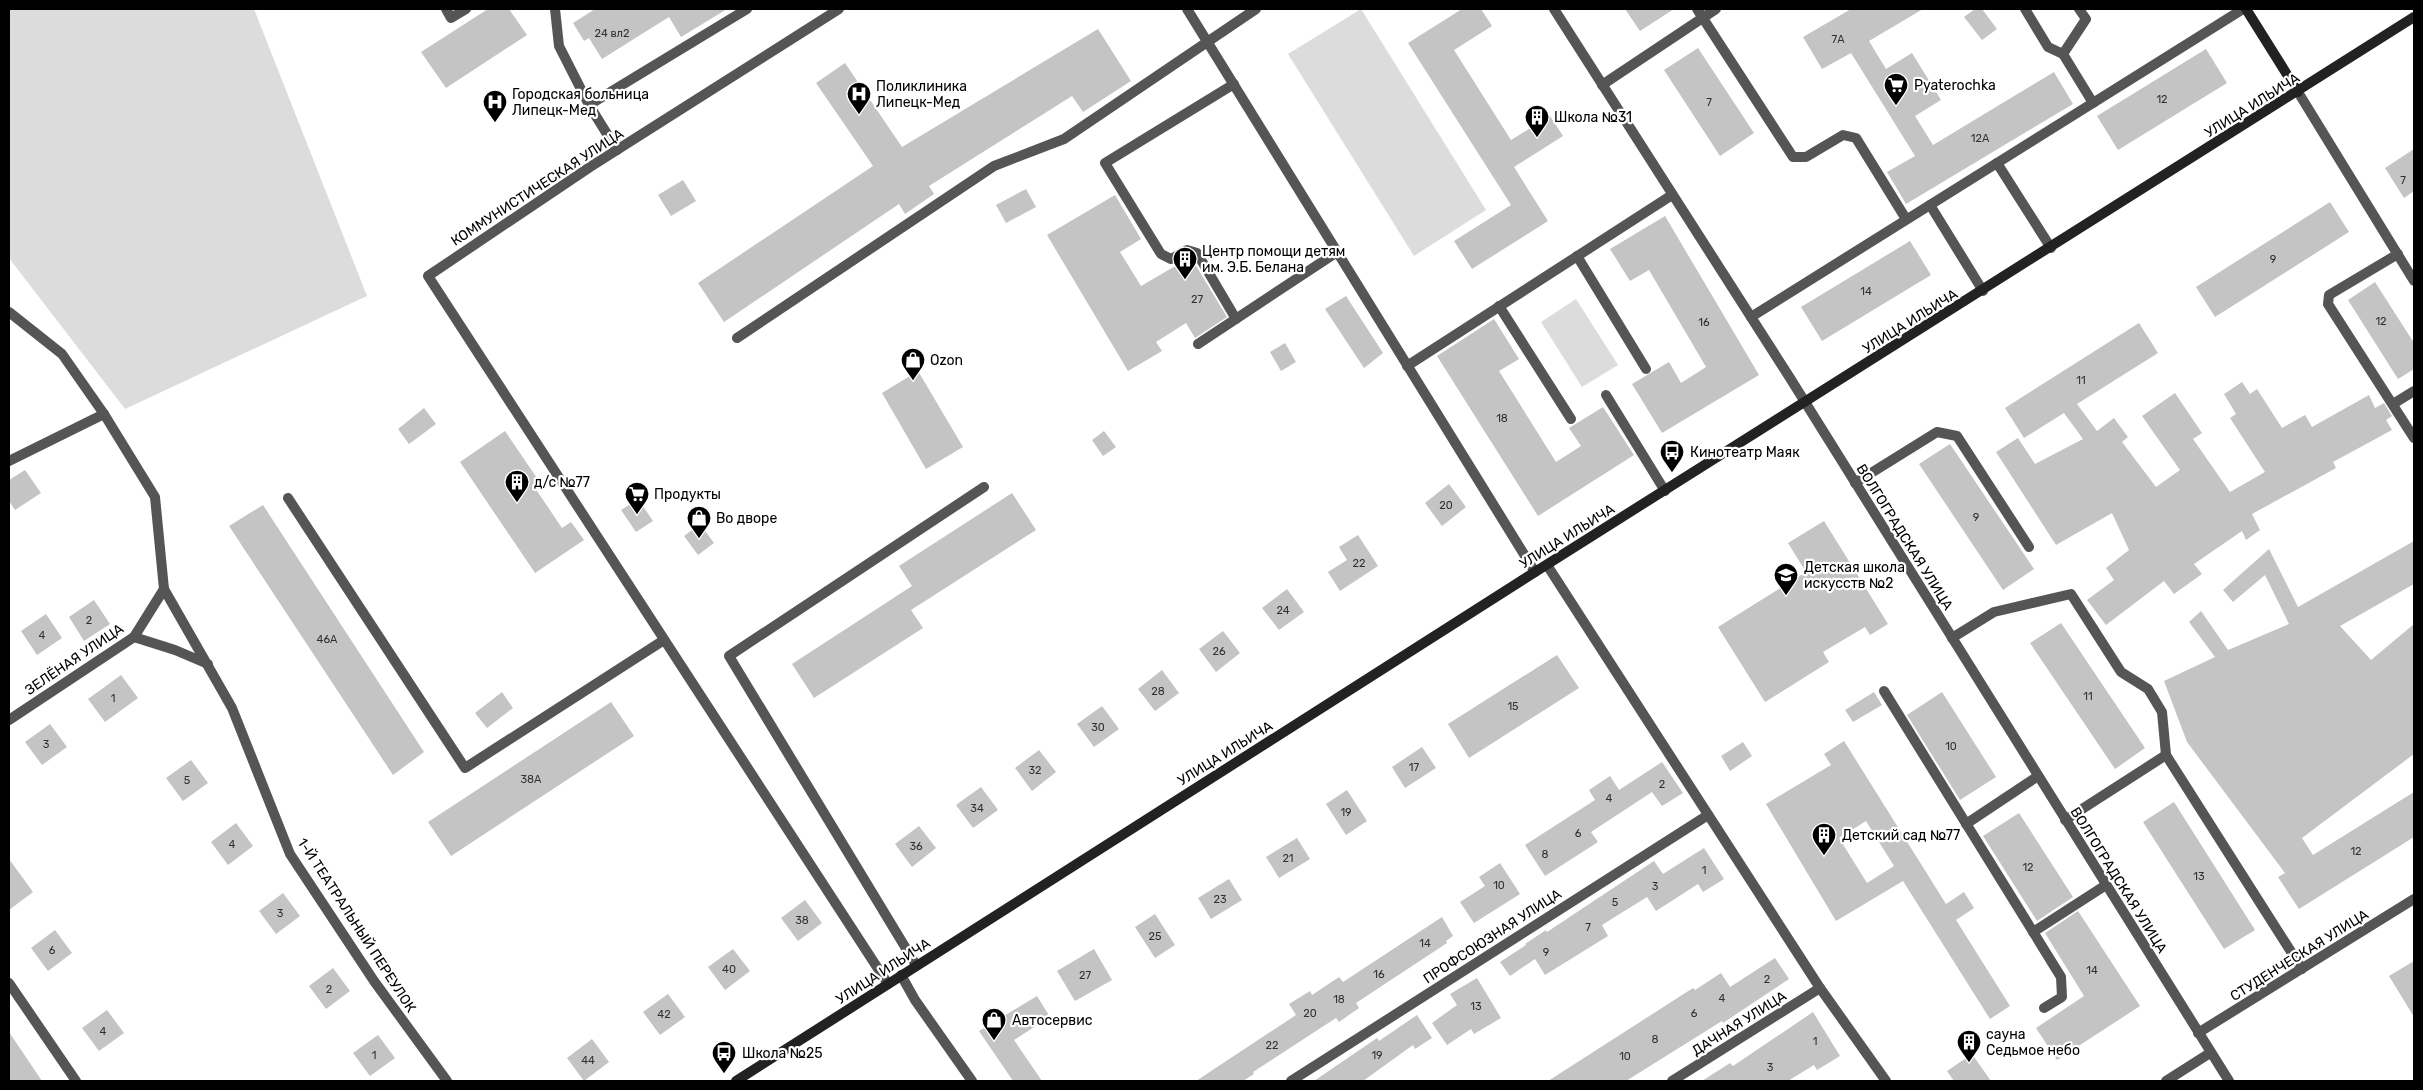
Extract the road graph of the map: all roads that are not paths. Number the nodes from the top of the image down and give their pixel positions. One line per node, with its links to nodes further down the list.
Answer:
1 (446, 9): 2 (street)
2 (466, 9)
3 (553, 9): 21 (street)
4 (747, 9): 21 (street)
5 (839, 9): 22 (street, КОММУНИСТИЧЕСКАЯ УЛИЦА)
6 (1187, 9): 15 (street)
7 (1256, 9): 15 (street)
8 (1554, 9): 18 (street, ВОЛГОГРАДСКАЯ УЛИЦА)
9 (1716, 9): 13 (street)
10 (2026, 9): 16 (street)
11 (2079, 9): 16 (street)
12 (2245, 9): 19 (street); 20 (street)
13 (1700, 13): 18 (street); 26 (street)
14 (2414, 17): 19 (street, УЛИЦА ИЛЬИЧА)
15 (1207, 40): 17 (street); 37 (street)
16 (2063, 54): 20 (street)
17 (1234, 84): 28 (street); 36 (street)
18 (1602, 85): 24 (street, ВОЛГОГРАДСКАЯ УЛИЦА)
19 (2298, 92): 27 (street, УЛИЦА ИЛЬИЧА); 29 (street)
20 (2093, 103): 23 (street)
21 (588, 105): 22 (street)
22 (617, 150): 60 (street, КОММУНИСТИЧЕСКАЯ УЛИЦА)
23 (1997, 163): 25 (street); 27 (street)
24 (1672, 195): 30 (street); 35 (street, ВОЛГОГРАДСКАЯ УЛИЦА)
25 (1930, 205): 26 (street); 32 (street)
26 (1906, 220): 35 (street)
27 (2051, 248): 32 (street, УЛИЦА ИЛЬИЧА)
28 (1337, 252): 36 (street); 39 (street)
29 (2398, 254): 31 (street); 44 (street)
30 (1577, 256): 33 (street); 40 (street)
31 (2414, 281)
32 (1983, 291): 43 (street, УЛИЦА ИЛЬИЧА)
33 (1499, 306): 39 (street); 46 (street)
34 (9, 312): 45 (street, 1-Й ТЕАТРАЛЬНЫЙ ПЕРЕУЛОК)
35 (1751, 317): 43 (street, ВОЛГОГРАДСКАЯ УЛИЦА)
36 (1236, 319): 38 (street)
37 (737, 338)
38 (1198, 344)
39 (1407, 366): 56 (street)
40 (1646, 369)
41 (2414, 391): 44 (street)
42 (1606, 395): 52 (street)
43 (1805, 403): 50 (street, ВОЛГОГРАДСКАЯ УЛИЦА); 52 (street, УЛИЦА ИЛЬИЧА)
44 (2392, 404): 47 (street)
45 (104, 414): 49 (street); 57 (street, 1-Й ТЕАТРАЛЬНЫЙ ПЕРЕУЛОК)
46 (1570, 418)
47 (2410, 424): 48 (street)
48 (2414, 438)
49 (9, 461)
50 (1855, 483): 54 (street); 59 (street, ВОЛГОГРАДСКАЯ УЛИЦА)
51 (984, 487): 72 (street)
52 (1665, 491): 55 (street, УЛИЦА ИЛЬИЧА)
53 (288, 498): 60 (street)
54 (2029, 547)
55 (1547, 565): 56 (street, УЛИЦА ИЛЬИЧА); 66 (street)
56 (1535, 572): 72 (street, УЛИЦА ИЛЬИЧА)
57 (164, 589): 58 (street, ЗЕЛЁНАЯ УЛИЦА); 61 (street, 1-Й ТЕАТРАЛЬНЫЙ ПЕРЕУЛОК)
58 (134, 637): 61 (street); 63 (street, ЗЕЛЁНАЯ УЛИЦА)
59 (1952, 638): 64 (street); 65 (street, ВОЛГОГРАДСКАЯ УЛИЦА)
60 (664, 640): 76 (street)
61 (208, 664): 82 (street, 1-Й ТЕАТРАЛЬНЫЙ ПЕРЕУЛОК)
62 (1884, 691): 68 (street)
63 (9, 720)
64 (2166, 755): 67 (street); 73 (street)
65 (2038, 776): 67 (street, ВОЛГОГРАДСКАЯ УЛИЦА); 68 (street)
66 (1708, 814): 77 (street); 85 (street, ПРОФСОЮЗНАЯ УЛИЦА)
67 (2065, 820): 69 (street, ВОЛГОГРАДСКАЯ УЛИЦА)
68 (1966, 824): 71 (street)
69 (2106, 885): 71 (street); 79 (street, ВОЛГОГРАДСКАЯ УЛИЦА)
70 (2414, 899): 73 (street, СТУДЕНЧЕСКАЯ УЛИЦА)
71 (2033, 932): 78 (street)
72 (916, 965): 74 (street, УЛИЦА ИЛЬИЧА)
73 (2302, 969): 79 (street, СТУДЕНЧЕСКАЯ УЛИЦА)
74 (901, 975): 76 (street, УЛИЦА ИЛЬИЧА); 84 (street)
75 (9, 983): 81 (street)
76 (888, 984): 83 (street, УЛИЦА ИЛЬИЧА)
77 (1820, 988): 86 (street, ДАЧНАЯ УЛИЦА); 87 (street)
78 (2044, 1008)
79 (2198, 1033): 80 (street, ВОЛГОГРАДСКАЯ УЛИЦА)
80 (2210, 1053): 88 (street); 89 (street, ВОЛГОГРАДСКАЯ УЛИЦА)
81 (76, 1081)
82 (447, 1081)
83 (736, 1081)
84 (972, 1081)
85 (1291, 1081)
86 (1672, 1081)
87 (1886, 1081)
88 (2166, 1081)
89 (2229, 1081)

